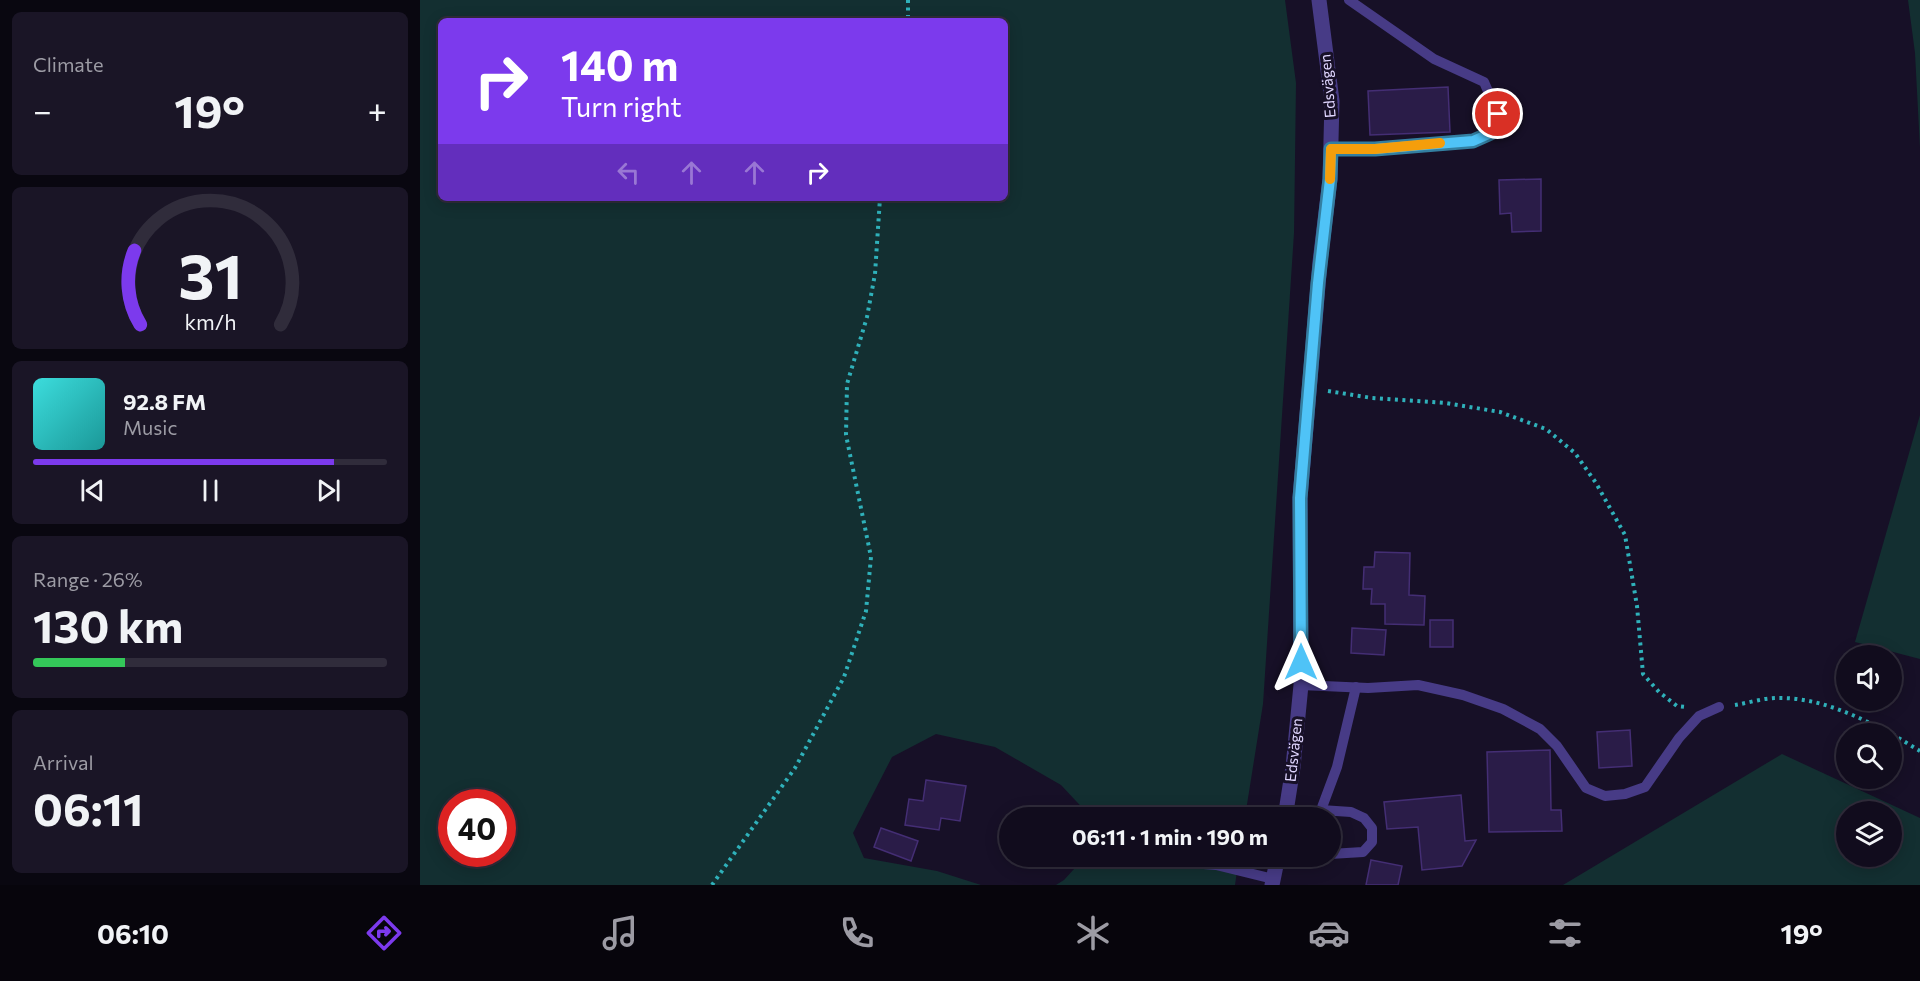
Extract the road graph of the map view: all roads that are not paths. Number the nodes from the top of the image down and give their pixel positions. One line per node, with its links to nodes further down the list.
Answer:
1 (1319, 0): 3 (street, Edsvägen)
2 (1349, 0): 3 (lane)
3 (1331, 149): 4 (street, Edsvägen)
4 (1301, 685): 5 (lane); 7 (street, Edsvägen)
5 (1356, 687): 6 (lane); 8 (lane)
6 (1719, 707)
7 (1293, 807)
8 (1322, 807)
9 (1341, 811): 10 (lane)
10 (1341, 853)
11 (1223, 867): 13 (lane)
12 (1275, 867): 13 (street)
13 (1272, 882)

